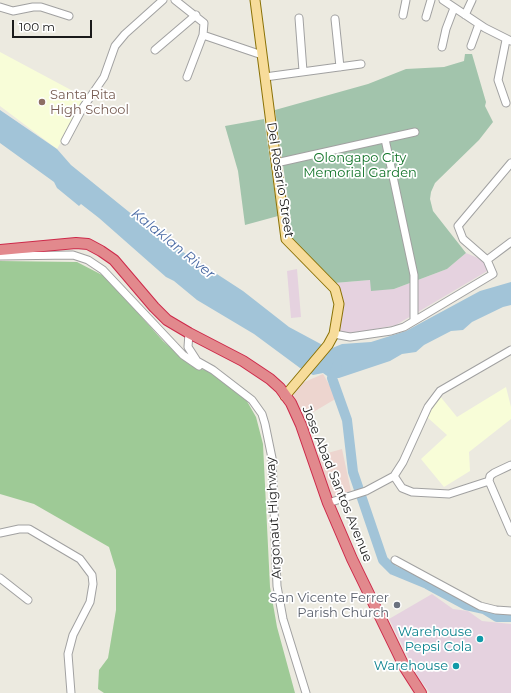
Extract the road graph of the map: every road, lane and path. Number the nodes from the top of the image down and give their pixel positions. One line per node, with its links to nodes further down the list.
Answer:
1 (163, 0): 32 (street)
2 (175, 0): 10 (street)
3 (255, 0): 23 (main road, Del Rosario Street)
4 (406, 0): 11 (street)
5 (431, 0): 14 (street)
6 (443, 0): 9 (street)
7 (472, 0): 12 (street)
8 (0, 7): 13 (street)
9 (454, 8): 12 (street); 21 (street)
10 (196, 15): 18 (street); 22 (street)
11 (403, 15)
12 (465, 15): 17 (street)
13 (69, 16)
14 (426, 17)
15 (299, 18): 26 (street)
16 (335, 19): 25 (street)
17 (479, 24): 19 (street); 20 (street)
18 (203, 35): 23 (street); 27 (street)
19 (509, 40): 29 (street)
20 (471, 46)
21 (442, 47)
22 (155, 50)
23 (262, 54): 28 (main road, Del Rosario Street)
24 (361, 64): 25 (street)
25 (340, 67): 26 (street)
26 (303, 71): 28 (street)
27 (187, 77)
28 (265, 77): 33 (main road, Del Rosario Street)
29 (506, 104)
30 (415, 132): 31 (street)
31 (386, 139): 33 (street); 39 (street)
32 (65, 141)
33 (276, 163): 41 (main road, Del Rosario Street)
34 (511, 163): 38 (street)
35 (511, 242): 38 (street)
36 (0, 250): 40 (highway, Jose Abad Santos Avenue)
37 (0, 256): 43 (street)
38 (487, 260): 39 (street)
39 (414, 320): 41 (street)
40 (189, 333): 43 (street, Argonaut Highway); 44 (highway, Jose Abad Santos Avenue)
41 (334, 334): 44 (main road, Del Rosario Street)
42 (511, 350): 46 (street)
43 (213, 370): 56 (street, Argonaut Highway)
44 (285, 396): 48 (highway, Jose Abad Santos Avenue)
45 (511, 465): 47 (street)
46 (394, 476): 47 (street); 48 (street)
47 (489, 481): 49 (street)
48 (328, 503): 57 (highway, Jose Abad Santos Avenue)
49 (511, 532)
50 (0, 533): 55 (street)
51 (395, 560): 54 (street)
52 (0, 578): 53 (street)
53 (28, 600)
54 (511, 611)
55 (71, 693)
56 (306, 693)
57 (421, 693)

